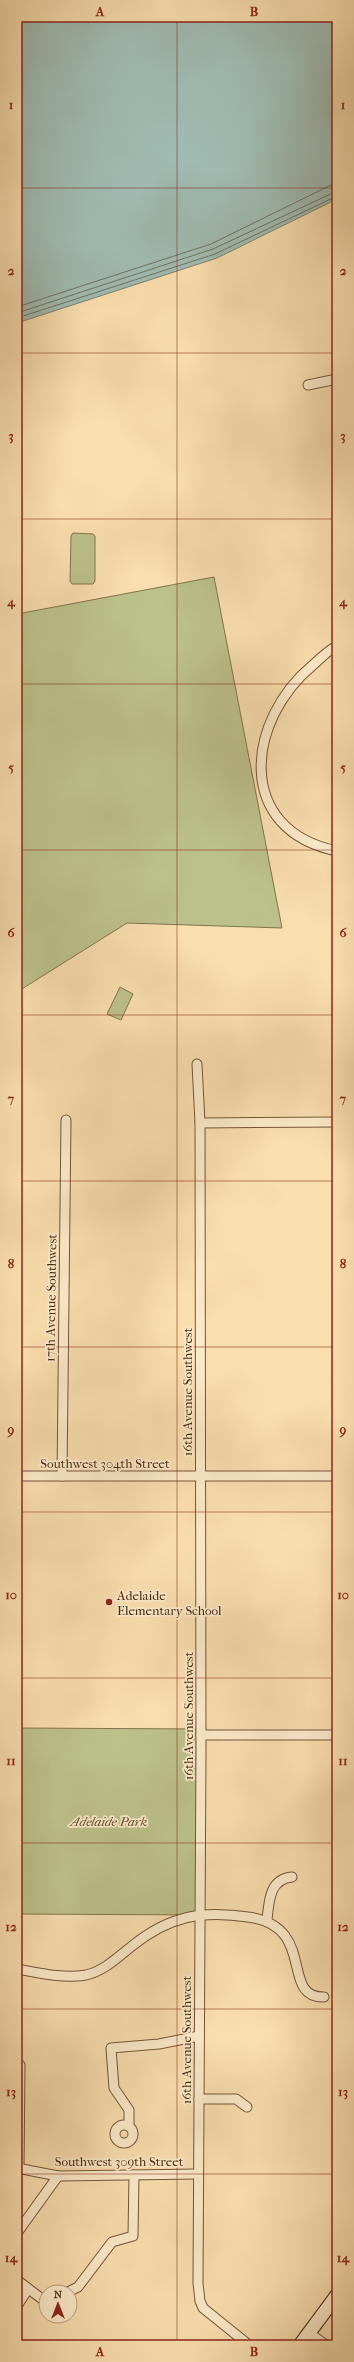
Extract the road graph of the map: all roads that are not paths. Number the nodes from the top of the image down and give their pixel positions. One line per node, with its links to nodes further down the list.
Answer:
1 (337, 379): 2 (street)
2 (308, 385)
3 (337, 646): 4 (street)
4 (337, 851)
5 (197, 1064): 8 (street, 16th Avenue Southwest)
6 (66, 1120): 10 (street, 17th Avenue Southwest)
7 (337, 1122): 8 (street)
8 (200, 1123): 11 (street, 16th Avenue Southwest)
9 (17, 1476): 10 (street, Southwest 304th Street)
10 (62, 1476): 11 (street, Southwest 304th Street)
11 (201, 1476): 12 (street, Southwest 304th Street); 13 (street, 16th Avenue Southwest)
12 (337, 1476)
13 (201, 1735): 14 (street); 16 (street, 16th Avenue Southwest)
14 (337, 1735)
15 (292, 1877): 17 (street)
16 (200, 1914): 17 (street); 18 (street); 20 (street, 16th Avenue Southwest)
17 (267, 1920): 19 (street)
18 (17, 1969)
19 (324, 1997)
20 (199, 2036): 22 (street, 16th Avenue Southwest); 24 (street)
21 (18, 2064): 25 (street)
22 (199, 2098): 23 (street); 26 (street, 16th Avenue Southwest)
23 (247, 2107)
24 (129, 2126)
25 (18, 2168): 28 (street, Southwest 309th Street)
26 (198, 2174): 27 (street, Southwest 309th Street); 37 (street, 16th Avenue Southwest)
27 (134, 2175): 28 (street, Southwest 309th Street); 31 (street)
28 (58, 2176): 29 (street)
29 (17, 2233)
30 (17, 2280): 32 (street)
31 (78, 2287)
32 (28, 2289): 34 (street); 35 (street)
33 (337, 2295): 36 (main road)
34 (38, 2296)
35 (17, 2306)
36 (309, 2333): 38 (main road); 39 (street)
37 (249, 2345)
38 (300, 2345)
39 (326, 2345)

